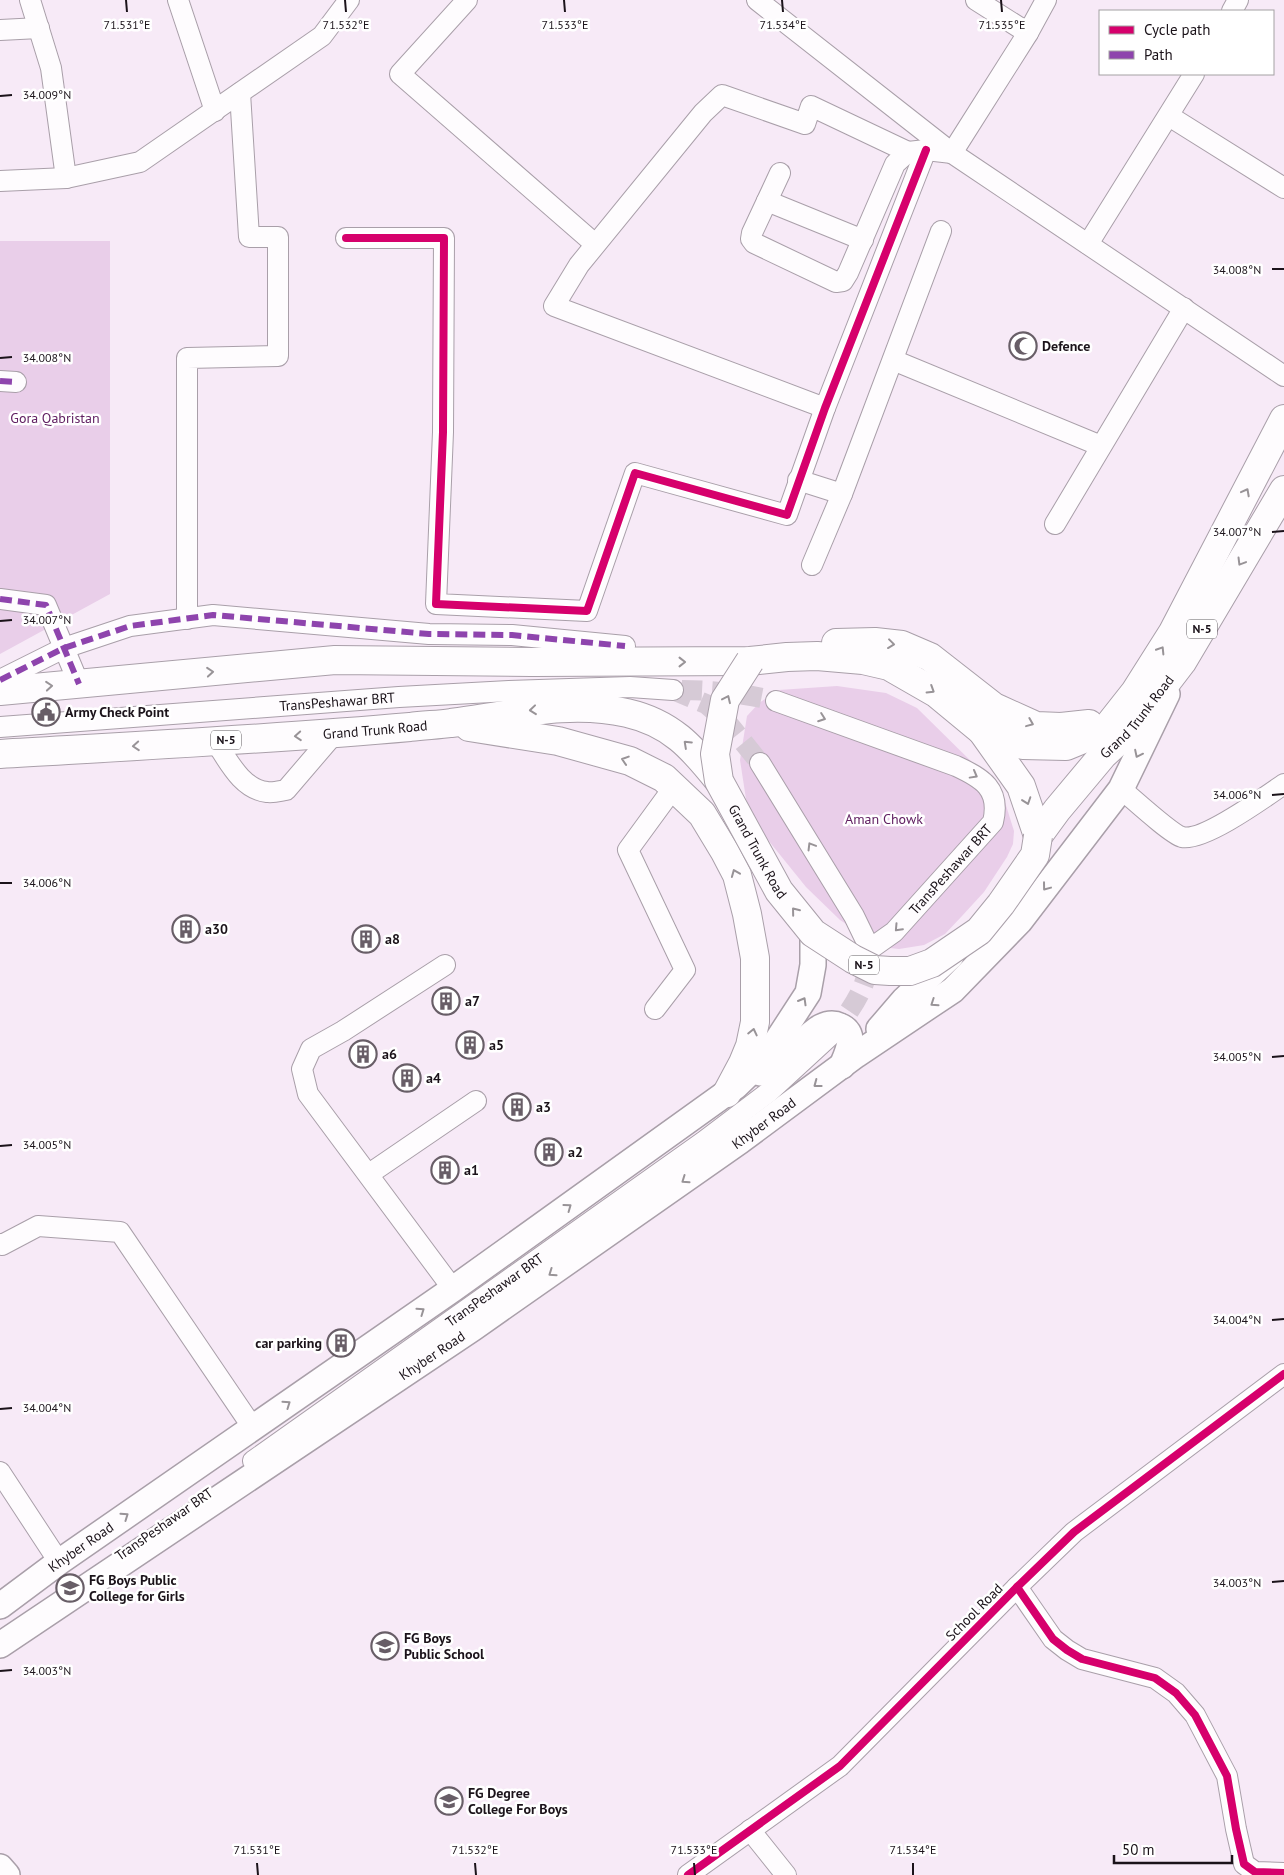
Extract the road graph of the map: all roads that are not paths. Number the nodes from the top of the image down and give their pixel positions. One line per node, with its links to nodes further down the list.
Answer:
1 (30, 0): 8 (street)
2 (178, 0): 13 (street)
3 (349, 0): 12 (street)
4 (467, 0): 25 (street)
5 (757, 0): 16 (street)
6 (976, 0): 10 (street)
7 (1046, 0): 10 (street)
8 (38, 28): 9 (street); 18 (street)
9 (0, 30)
10 (1028, 33): 16 (street)
11 (1193, 75): 14 (street)
12 (240, 93): 13 (street); 39 (street)
13 (215, 111): 18 (street)
14 (1169, 116): 20 (street); 26 (street)
15 (917, 151): 16 (street); 24 (street); 25 (street); 30 (street)
16 (952, 153): 26 (street)
17 (780, 172): 21 (street)
18 (66, 178): 19 (street)
19 (0, 181)
20 (1284, 188)
21 (767, 201): 24 (street); 24 (street)
22 (942, 231): 28 (street)
23 (346, 238): 33 (street)
24 (862, 240)
25 (595, 244): 30 (street)
26 (1088, 244): 27 (street)
27 (1184, 308): 29 (street); 32 (street)
28 (894, 360): 32 (street); 35 (street)
29 (1284, 376)
30 (825, 408): 33 (street)
31 (1284, 420): 49 (highway, Grand Trunk Road / N-5, one-way to 31)
32 (1101, 446): 36 (street)
33 (798, 480): 35 (street)
34 (1284, 490): 44 (highway, Grand Trunk Road / N-5, one-way to 44)
35 (842, 494): 37 (street)
36 (1055, 524)
37 (812, 565)
38 (0, 599): 41 (street)
39 (187, 619): 40 (street); 41 (street)
40 (625, 646): 42 (highway); 49 (highway, one-way to 49)
41 (64, 648): 45 (street); 46 (street)
42 (336, 660): 43 (highway, Grand Trunk Road / N-5, one-way to 43); 46 (highway, Grand Trunk Road / N-5, one-way to 42)
43 (750, 661): 53 (highway, Grand Trunk Road / N-5, one-way to 53); 58 (highway, one-way to 43, bridge)
44 (1182, 662): 61 (main road, one-way to 61); 62 (highway, Grand Trunk Road / N-5)
45 (0, 680)
46 (79, 684): 48 (highway, Grand Trunk Road / N-5, one-way to 46)
47 (673, 690): 52 (street, TransPeshawar BRT)
48 (0, 691)
49 (1136, 692): 53 (highway, Grand Trunk Road / N-5)
50 (776, 701): 57 (street, TransPeshawar BRT, one-way to 57)
51 (451, 723): 54 (highway, Grand Trunk Road / N-5); 58 (highway, Grand Trunk Road / N-5, one-way to 51); 60 (highway, one-way to 51)
52 (0, 727)
53 (982, 731): 62 (highway, one-way to 62)
54 (334, 734): 55 (highway, Grand Trunk Road / N-5, one-way to 55); 55 (street)
55 (215, 741): 56 (highway, Grand Trunk Road / N-5, one-way to 56)
56 (0, 754)
57 (760, 762)
58 (719, 781): 64 (highway, Grand Trunk Road / N-5, one-way to 58, bridge)
59 (1284, 784): 61 (street)
60 (674, 788): 66 (street); 69 (highway, one-way to 60)
61 (1121, 789): 68 (main road, one-way to 68)
62 (1038, 836): 63 (highway, Grand Trunk Road / N-5, bridge)
63 (979, 930): 64 (highway, Grand Trunk Road / N-5, bridge); 68 (main road, bridge)
64 (813, 933): 69 (main road, one-way to 64)
65 (445, 965): 71 (street)
66 (656, 1009)
67 (831, 1034): 80 (street, TransPeshawar BRT)
68 (849, 1061): 69 (main road); 81 (main road, Khyber Road, one-way to 81)
69 (731, 1089): 73 (main road, Khyber Road, one-way to 69)
70 (476, 1101): 71 (street)
71 (369, 1174): 73 (street)
72 (0, 1244): 75 (street)
73 (453, 1289): 75 (main road, Khyber Road, one-way to 73)
74 (1284, 1374): 78 (street, School Road)
75 (253, 1428): 77 (main road, Khyber Road, one-way to 75)
76 (0, 1472): 77 (street)
77 (59, 1562): 79 (main road, Khyber Road)
78 (1017, 1587): 82 (street, School Road); 85 (street)
79 (0, 1606)
80 (0, 1636)
81 (0, 1645)
82 (750, 1830): 88 (street, School Road); 89 (street)
83 (0, 1860): 87 (street)
84 (0, 1867): 86 (main road)
85 (1284, 1873)
86 (7, 1875)
87 (14, 1875)
88 (688, 1875)
89 (786, 1875)

